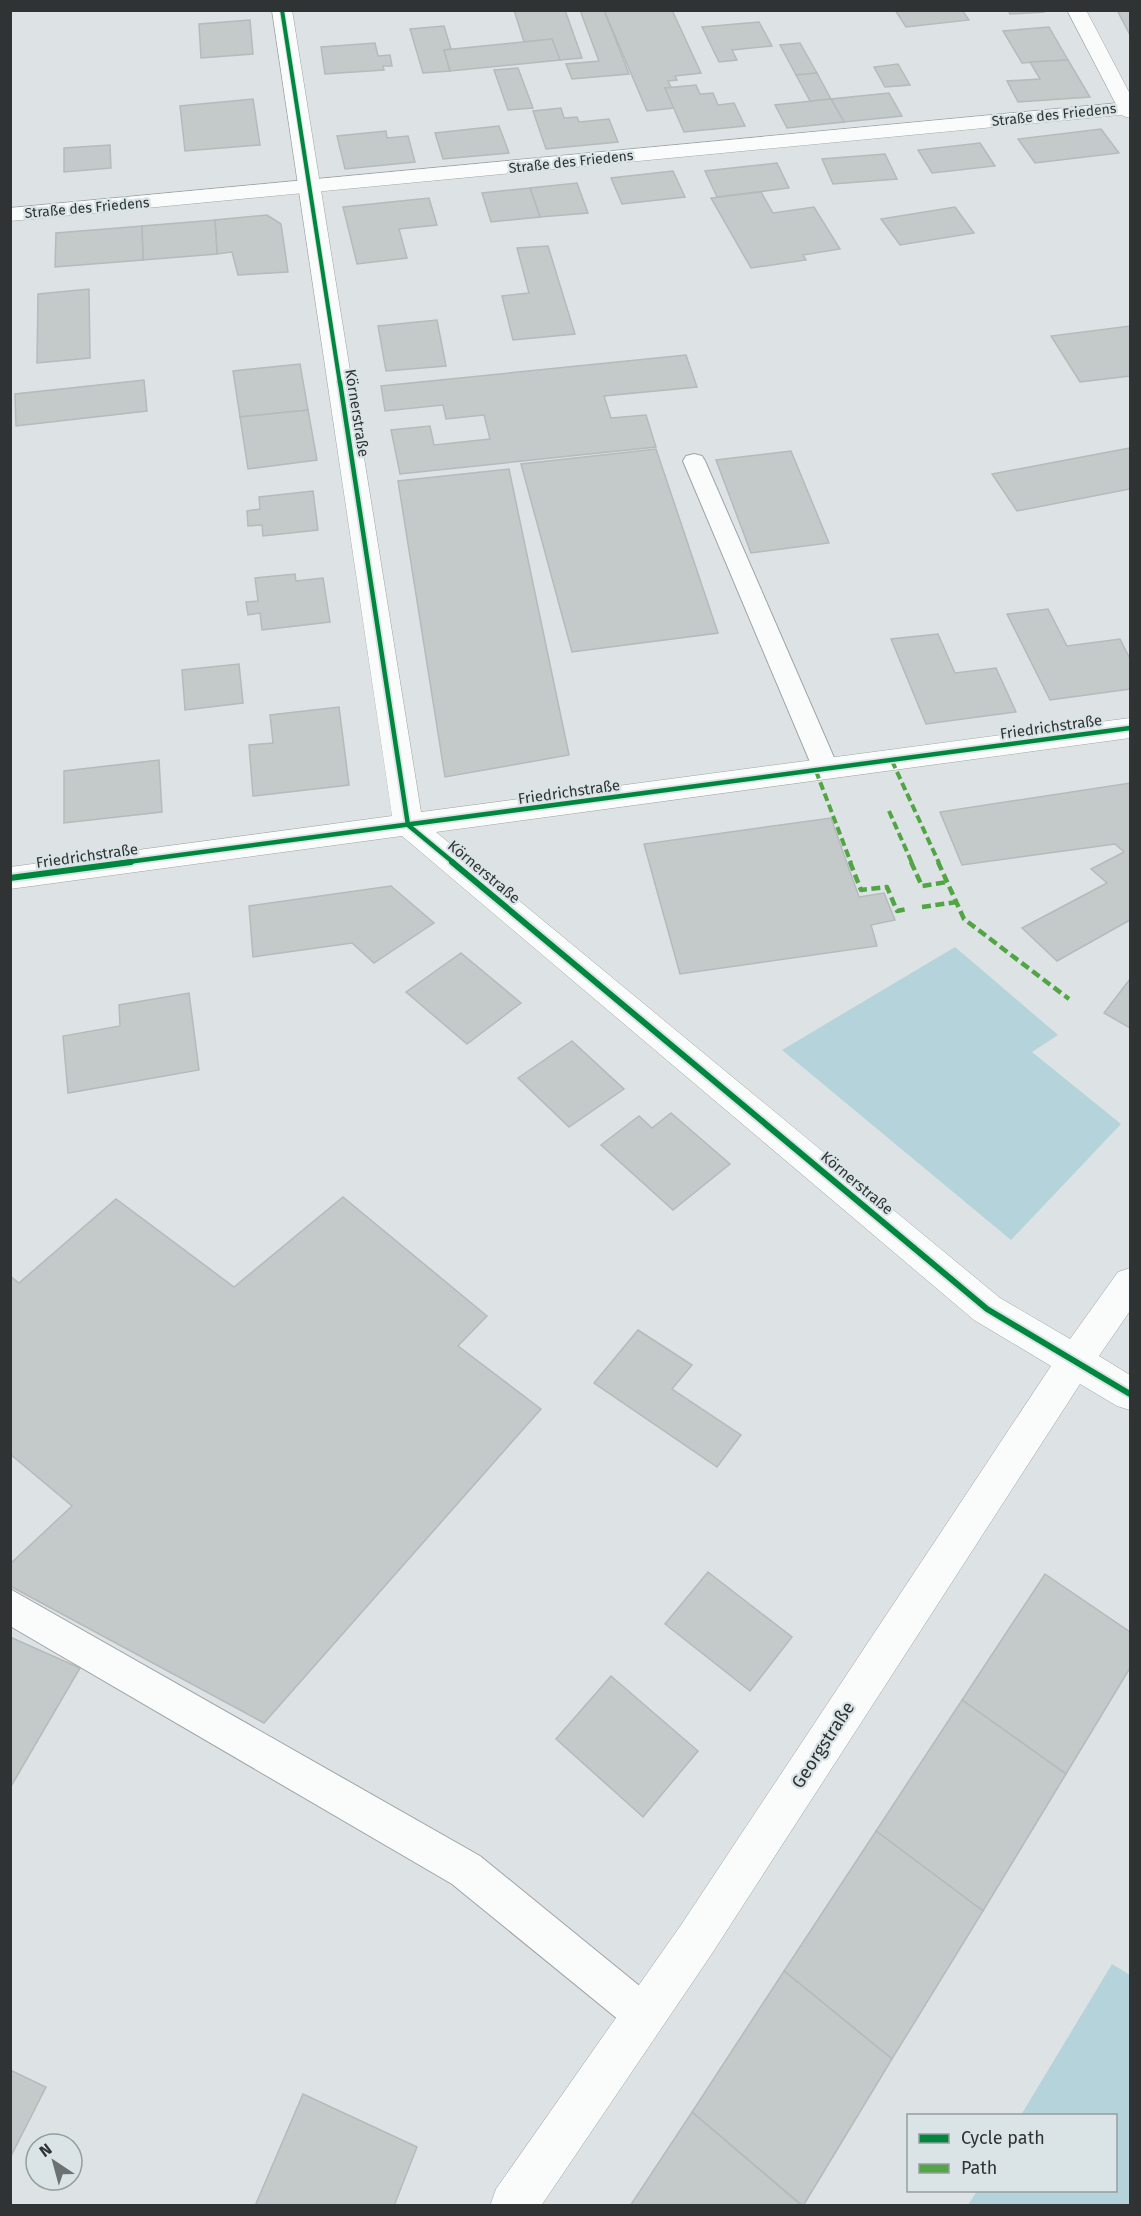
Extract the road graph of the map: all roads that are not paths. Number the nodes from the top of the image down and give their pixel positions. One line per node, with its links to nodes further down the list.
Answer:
1 (282, 10): 4 (street, Körnerstraße)
2 (1076, 10): 3 (street)
3 (1130, 109): 4 (street, Straße des Friedens)
4 (310, 188): 5 (street, Straße des Friedens); 9 (street, Körnerstraße)
5 (10, 214)
6 (694, 461): 8 (lane)
7 (1131, 728): 8 (street, Friedrichstraße)
8 (826, 769): 9 (street, Friedrichstraße)
9 (408, 825): 10 (street, Friedrichstraße); 12 (street, Körnerstraße)
10 (10, 878)
11 (1131, 1284): 12 (street, Georgstraße)
12 (1075, 1361): 13 (street, Körnerstraße); 15 (street, Georgstraße)
13 (1131, 1394)
14 (10, 1606): 15 (lane)
15 (644, 2015): 16 (street, Georgstraße)
16 (513, 2205)

